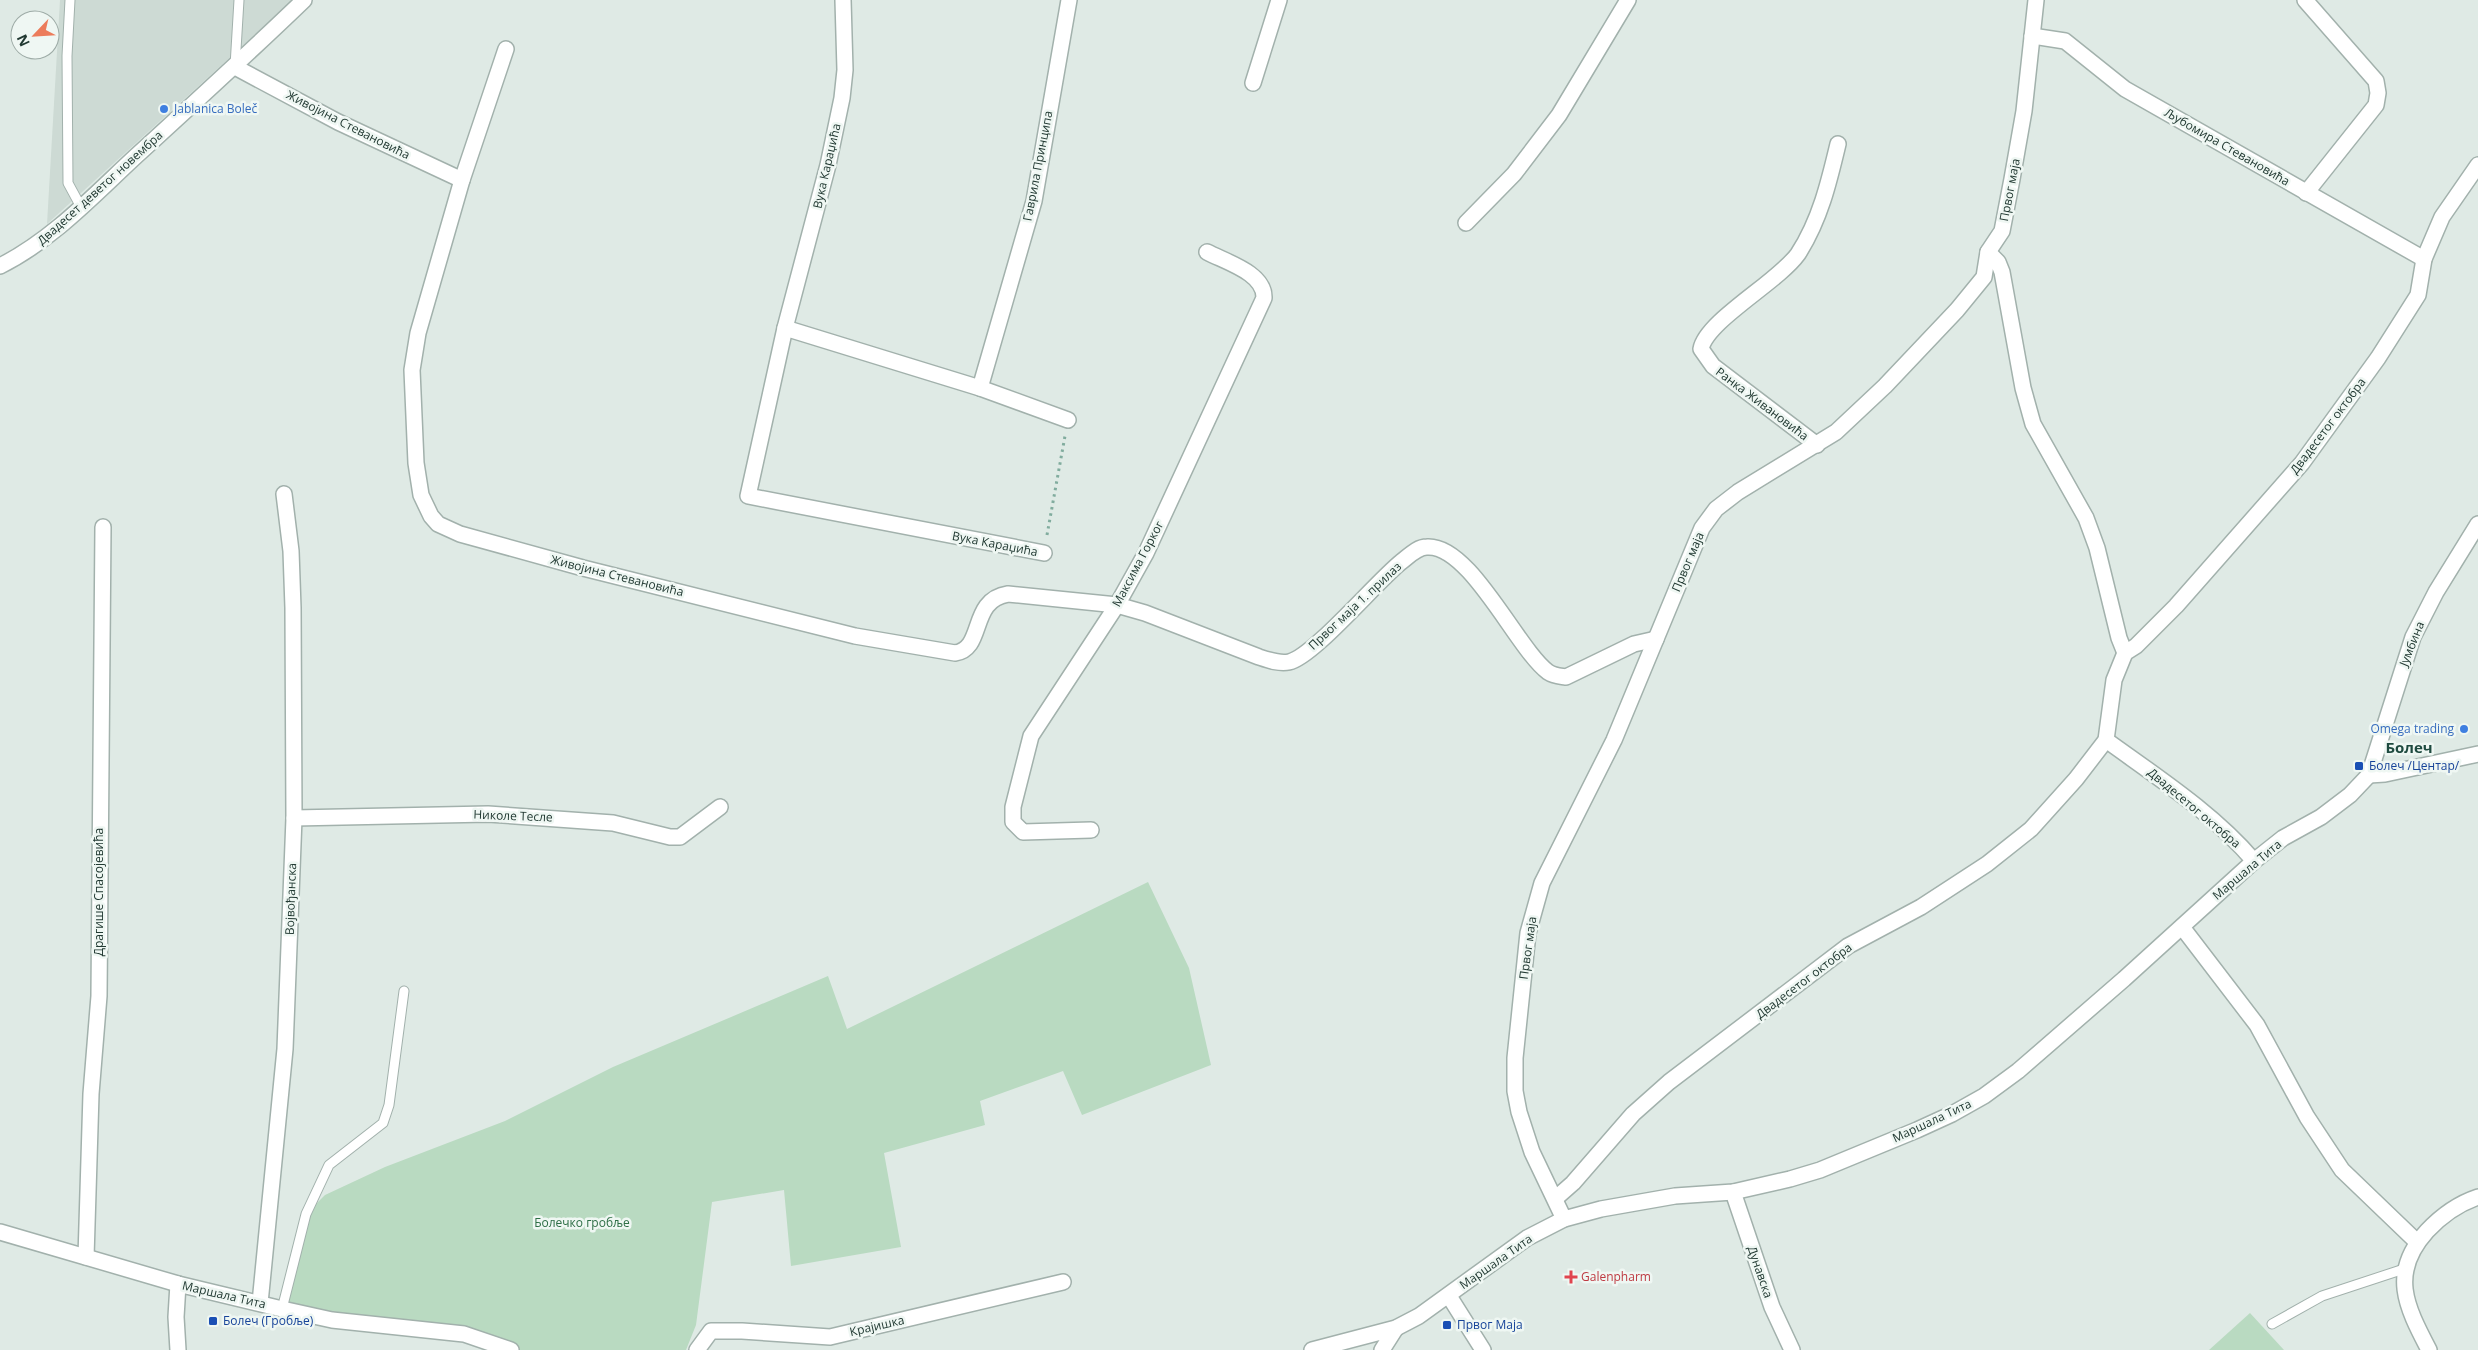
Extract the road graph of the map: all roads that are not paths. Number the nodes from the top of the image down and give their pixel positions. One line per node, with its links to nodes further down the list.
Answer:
1 (70, 0): 18 (lane)
2 (239, 0): 12 (lane)
3 (304, 0): 12 (street, Двадесет деветог новембра)
4 (843, 0): 24 (street, Вука Караџића)
5 (1069, 0): 25 (street, Гаврила Принципа)
6 (1279, 0): 13 (street)
7 (1628, 0): 19 (street)
8 (2036, 0): 10 (street, Првог маја)
9 (2306, 0): 17 (street)
10 (2032, 36): 17 (street, Љубомира Стевановића); 21 (street, Првог маја)
11 (506, 49): 16 (street, Живојина Стевановића)
12 (235, 67): 16 (street, Живојина Стевановића); 18 (street, Двадесет деветог новембра)
13 (1253, 83)
14 (1838, 144): 27 (street, Ранка Живановића)
15 (2478, 165): 22 (street, Двадесетог октобра)
16 (462, 180): 32 (street, Живојина Стевановића)
17 (2306, 193): 22 (street, Љубомира Стевановића)
18 (81, 207): 23 (street, Двадесет деветог новембра)
19 (1466, 223)
20 (1207, 252): 32 (street, Максима Горког)
21 (1988, 252): 27 (street, Првог маја); 34 (street)
22 (2424, 259): 34 (street, Двадесетог октобра)
23 (0, 266)
24 (784, 328): 25 (street); 31 (street, Вука Караџића)
25 (980, 388): 26 (street)
26 (1068, 420)
27 (1817, 445): 33 (street, Првог маја)
28 (284, 494): 39 (street, Војвођанска)
29 (2478, 524): 37 (street, Јумбина)
30 (103, 527): 50 (street, Драгише Спасојевића)
31 (1044, 553)
32 (1117, 605): 33 (street, Првог маја 1. прилаз); 40 (street, Максима Горког)
33 (1656, 639): 46 (street, Првог маја)
34 (2126, 653): 35 (street, Двадесетог октобра)
35 (2106, 740): 41 (street, Двадесетог октобра); 46 (street, Двадесетог октобра)
36 (2478, 754): 37 (street)
37 (2369, 775): 41 (street, Маршала Тита)
38 (720, 807): 39 (street, Николе Тесле)
39 (294, 818): 55 (street, Војвођанска)
40 (1091, 830)
41 (2254, 861): 42 (street, Маршала Тита)
42 (2182, 927): 44 (street, Маршала Тита); 49 (street)
43 (404, 991): 56 (lane)
44 (1733, 1192): 47 (street, Маршала Тита); 65 (street, Дунавска)
45 (2478, 1197): 49 (street)
46 (1556, 1198): 47 (street, Првог маја)
47 (1564, 1219): 54 (street, Маршала Тита)
48 (0, 1232): 50 (street, Маршала Тита)
49 (2417, 1242): 51 (street)
50 (86, 1257): 53 (street, Маршала Тита)
51 (2404, 1269): 57 (lane); 66 (street)
52 (1063, 1282): 61 (street, Крајишка)
53 (178, 1284): 55 (street, Маршала Тита); 60 (street)
54 (1448, 1296): 58 (street, Маршала Тита); 64 (street)
55 (260, 1302): 56 (street, Маршала Тита)
56 (282, 1309): 59 (street, Маршала Тита)
57 (2272, 1324)
58 (1396, 1328): 62 (street, Маршала Тита); 63 (street)
59 (506, 1349)
60 (178, 1350)
61 (697, 1350)
62 (1312, 1350)
63 (1382, 1350)
64 (1483, 1350)
65 (1792, 1350)
66 (2429, 1350)

